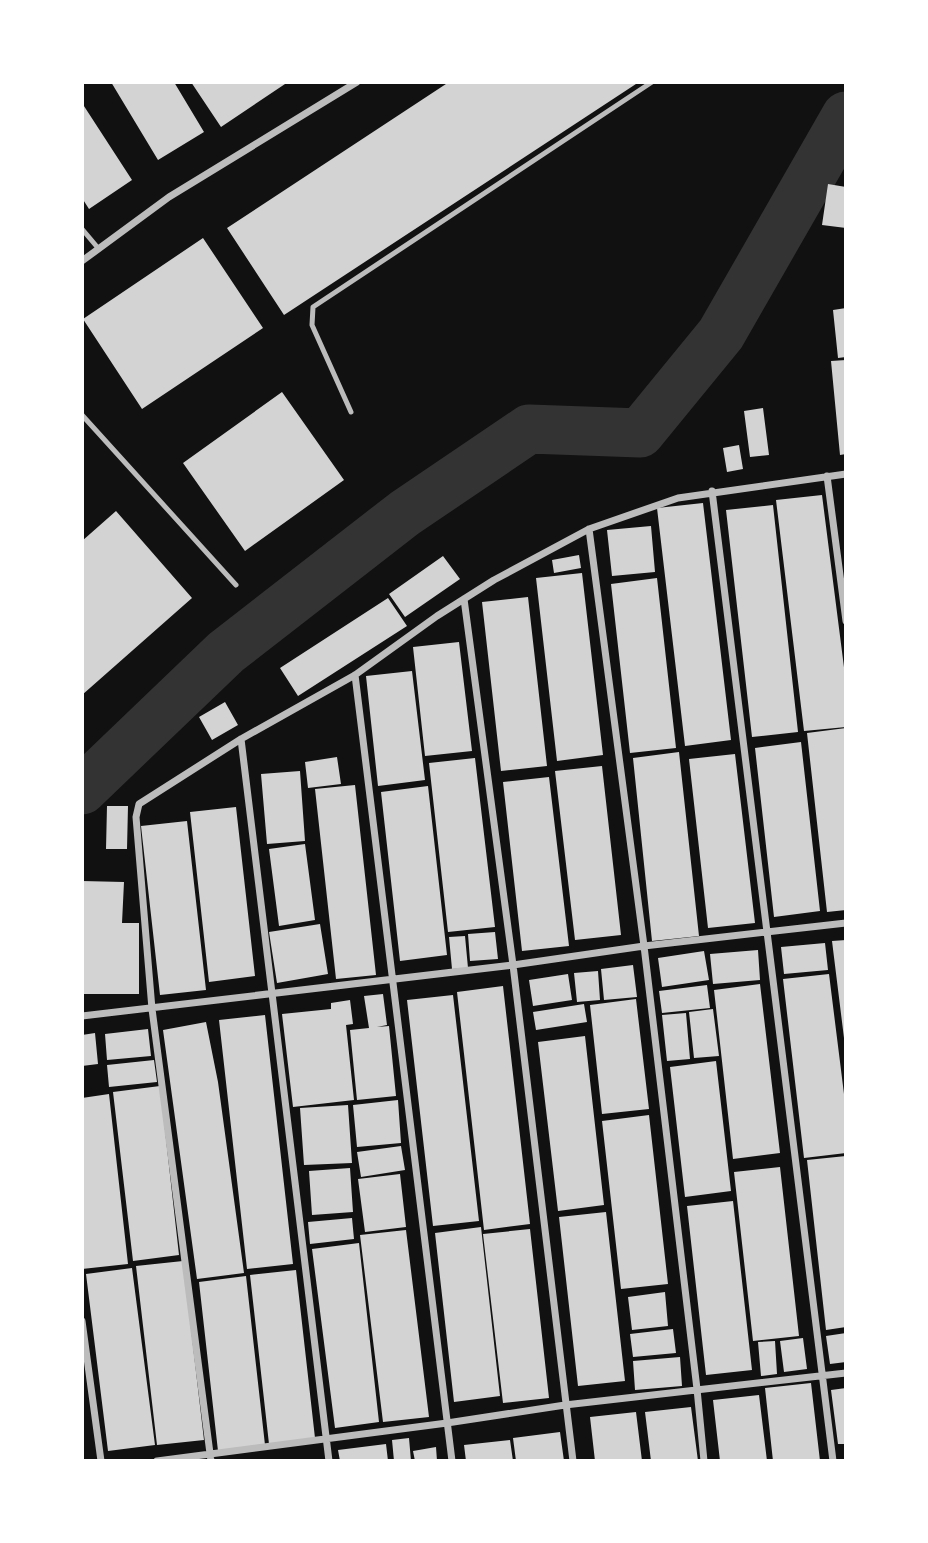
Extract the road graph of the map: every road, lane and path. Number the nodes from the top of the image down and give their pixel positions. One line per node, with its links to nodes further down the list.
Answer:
1 (357, 82): 4 (street)
2 (652, 82): 6 (lane)
3 (82, 229): 4 (lane)
4 (98, 248): 5 (street)
5 (82, 261)
6 (351, 412)
7 (82, 415): 12 (lane)
8 (846, 474): 9 (street)
9 (827, 476): 10 (street); 14 (street)
10 (712, 491): 11 (street); 18 (street)
11 (589, 528): 13 (street); 19 (street)
12 (236, 585)
13 (464, 600): 15 (street); 20 (street)
14 (846, 621)
15 (355, 675): 16 (street); 21 (street)
16 (241, 739): 22 (street); 23 (street)
17 (846, 923): 18 (street)
18 (768, 933): 19 (street); 27 (street)
19 (643, 946): 20 (street); 28 (street)
20 (513, 965): 21 (street); 29 (street)
21 (393, 978): 22 (street); 30 (street)
22 (272, 994): 23 (street); 31 (street)
23 (152, 1009): 24 (street); 32 (street)
24 (82, 1016)
25 (82, 1321): 33 (street)
26 (846, 1373): 27 (street)
27 (822, 1376): 28 (street); 39 (street)
28 (697, 1389): 29 (street); 38 (street)
29 (565, 1405): 30 (street); 37 (street)
30 (447, 1423): 31 (street); 36 (street)
31 (326, 1440): 32 (street); 35 (street)
32 (211, 1458): 34 (street)
33 (101, 1461)
34 (157, 1461)
35 (329, 1461)
36 (452, 1461)
37 (573, 1461)
38 (704, 1461)
39 (833, 1461)

